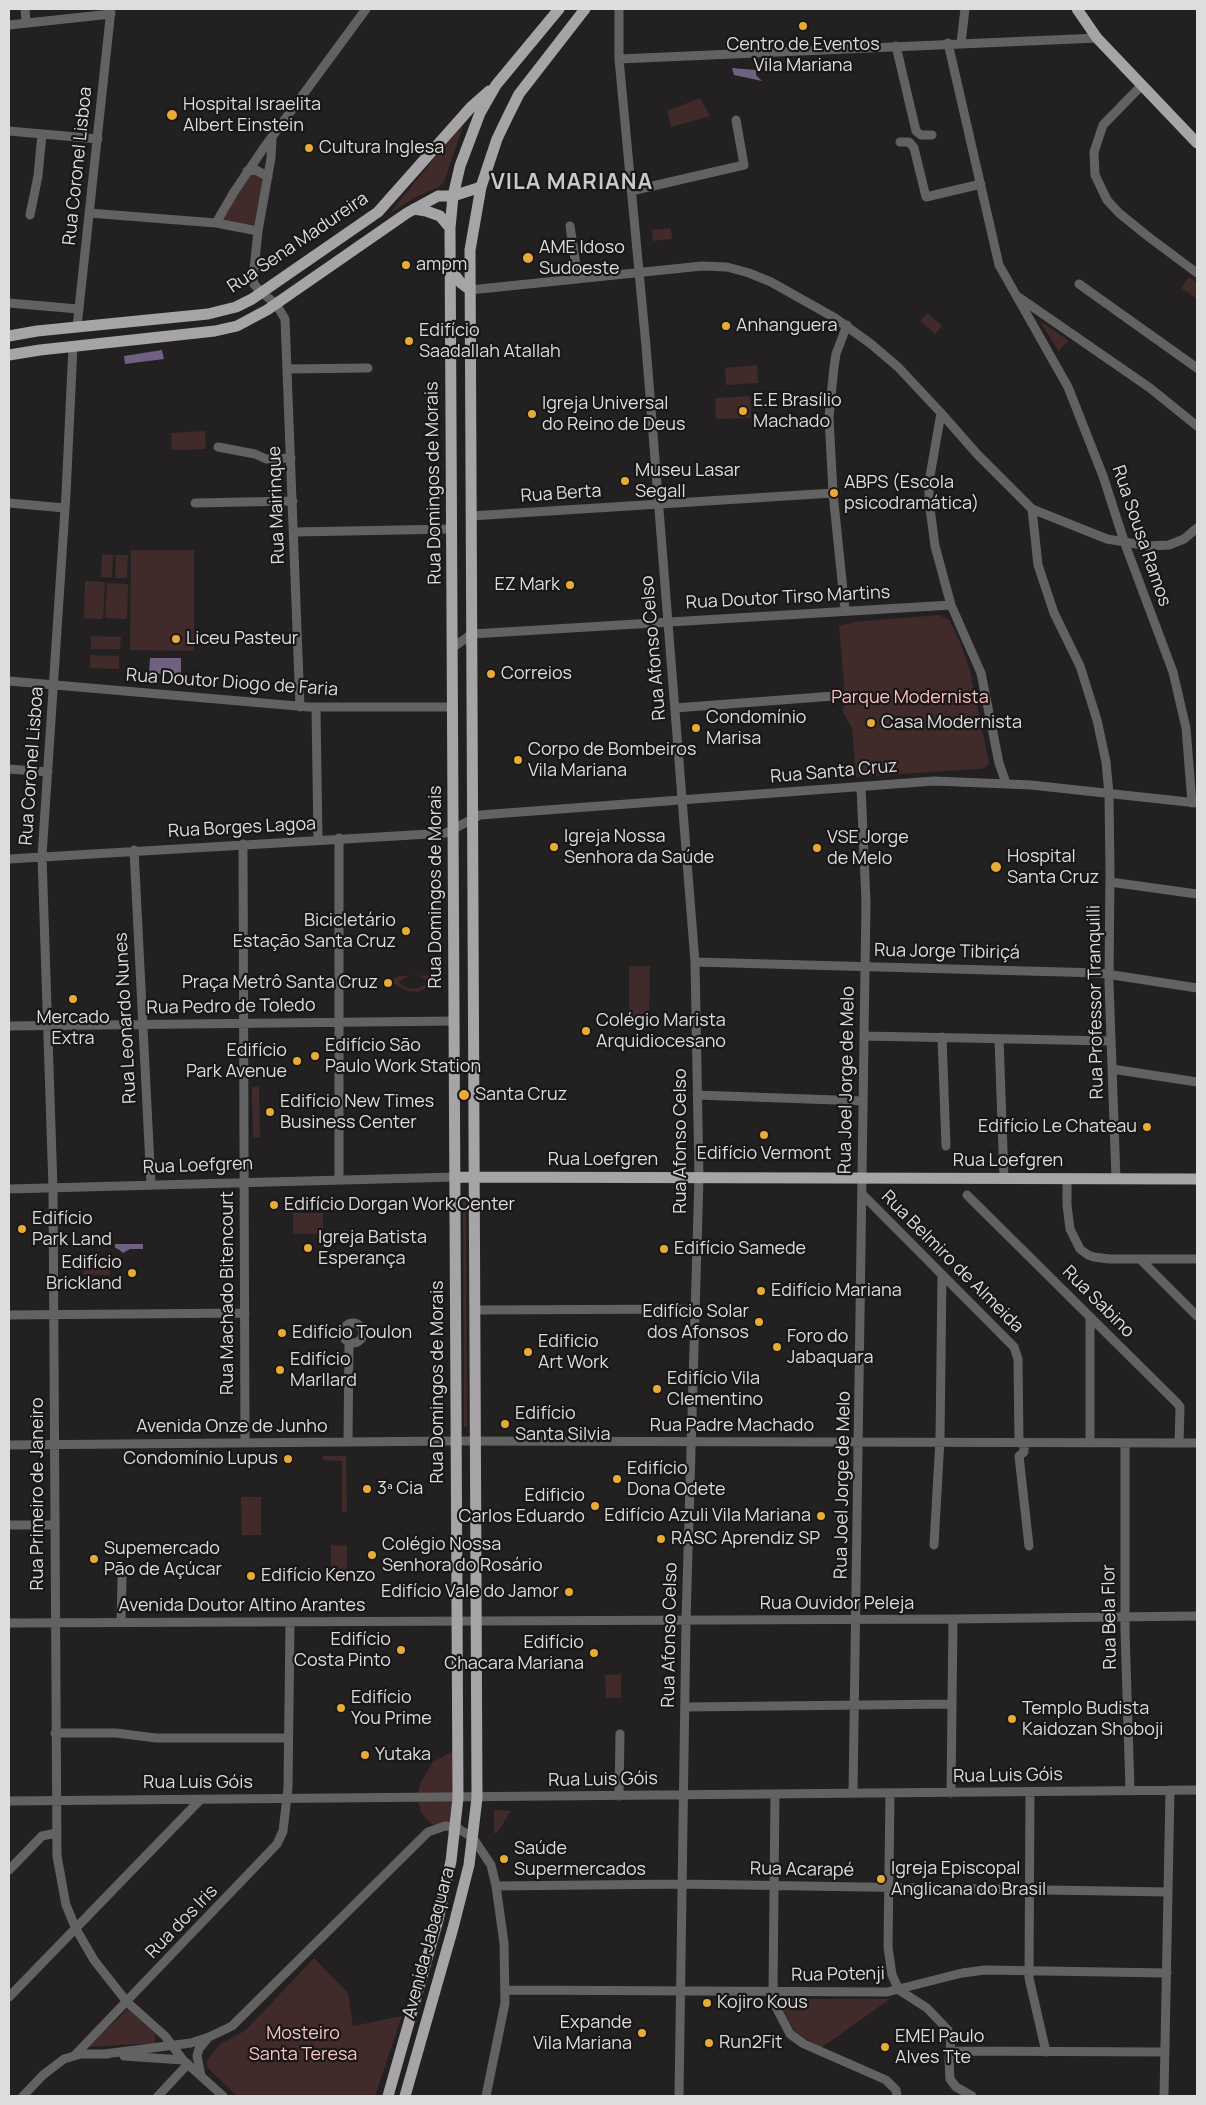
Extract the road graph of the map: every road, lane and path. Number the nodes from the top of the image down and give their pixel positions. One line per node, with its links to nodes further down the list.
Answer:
1 (25, 9): 9 (street)
2 (366, 9): 22 (street)
3 (560, 9): 16 (main road, Rua Domingos de Morais)
4 (585, 9): 29 (main road, Rua Domingos de Morais)
5 (619, 9): 15 (street, Rua Afonso Celso)
6 (965, 9): 12 (street)
7 (1077, 9): 11 (main road)
8 (111, 12): 9 (street); 23 (street, Rua Coronel Lisboa)
9 (26, 23): 10 (street)
10 (9, 25)
11 (1097, 38): 12 (street); 17 (main road)
12 (961, 43): 13 (street)
13 (948, 44): 14 (street); 28 (street, Rua Sousa Ramos)
14 (896, 46): 15 (street); 21 (street)
15 (619, 59): 30 (street, Rua Afonso Celso)
16 (496, 84): 31 (main road, Rua Domingos de Morais); 45 (main road, Rua Sena Madureira)
17 (1142, 85): 25 (main road); 41 (street)
18 (736, 120): 30 (street)
19 (9, 131): 20 (street)
20 (42, 134): 23 (street); 34 (street)
21 (932, 136)
22 (272, 138): 26 (street); 27 (street)
23 (98, 139): 33 (street, Rua Coronel Lisboa)
24 (900, 142): 28 (street)
25 (1197, 143)
26 (247, 171): 27 (street); 35 (street)
27 (268, 177): 38 (street)
28 (981, 184): 46 (street, Rua Sousa Ramos)
29 (481, 187): 31 (main road, Rua Sena Madureira); 44 (main road, Rua Domingos de Morais)
30 (631, 191): 40 (street, Rua Afonso Celso)
31 (453, 196): 32 (main road, Rua Sena Madureira); 37 (main road, Rua Domingos de Morais)
32 (414, 209): 37 (main road); 48 (main road, Rua Sena Madureira)
33 (89, 213): 35 (street); 49 (street, Rua Coronel Lisboa)
34 (30, 216)
35 (216, 223): 38 (street)
36 (570, 226): 42 (street)
37 (450, 228): 39 (main road, Rua Domingos de Morais)
38 (258, 231): 45 (street)
39 (449, 268): 44 (main road); 70 (main road, Rua Domingos de Morais)
40 (639, 272): 42 (street); 50 (street); 66 (street, Rua Afonso Celso)
41 (1197, 273)
42 (578, 279): 44 (street)
43 (1080, 284): 56 (street)
44 (470, 290): 69 (main road, Rua Domingos de Morais)
45 (261, 292): 48 (street); 51 (main road, Rua Sena Madureira)
46 (1015, 295): 59 (street); 73 (street, Rua Sousa Ramos)
47 (9, 303): 49 (street)
48 (276, 304): 53 (main road, Rua Sena Madureira); 57 (street, Rua Mairinque)
49 (78, 309): 51 (street, Rua Coronel Lisboa)
50 (847, 325): 58 (street); 62 (street)
51 (76, 327): 52 (main road, Rua Sena Madureira)
52 (9, 336)
53 (73, 346): 54 (main road, Rua Sena Madureira); 67 (street, Rua Coronel Lisboa)
54 (9, 355)
55 (368, 368): 57 (street)
56 (1197, 368)
57 (287, 369): 61 (street, Rua Mairinque)
58 (941, 413): 68 (street); 74 (street)
59 (1197, 426)
60 (218, 447): 61 (street)
61 (291, 458): 63 (street, Rua Mairinque)
62 (833, 493): 66 (street, Rua Berta); 75 (street)
63 (293, 501): 64 (street); 72 (street, Rua Mairinque)
64 (195, 503)
65 (9, 504): 67 (street)
66 (659, 504): 69 (street, Rua Berta); 76 (street, Rua Afonso Celso)
67 (66, 508): 80 (street, Rua Coronel Lisboa)
68 (1032, 509): 73 (street); 92 (street, Rua Professor Tranquilli)
69 (471, 516): 77 (main road, Rua Domingos de Morais)
70 (452, 529): 72 (street); 78 (main road, Rua Domingos de Morais)
71 (1197, 529): 73 (street)
72 (294, 532): 82 (street, Rua Mairinque)
73 (1125, 544): 94 (street, Rua Sousa Ramos)
74 (951, 605): 75 (street, Rua Doutor Tirso Martins); 86 (street)
75 (845, 610): 76 (street, Rua Doutor Tirso Martins)
76 (669, 622): 77 (street, Rua Doutor Tirso Martins); 85 (street, Rua Afonso Celso)
77 (472, 634): 78 (street); 95 (main road, Rua Domingos de Morais)
78 (452, 648): 83 (main road, Rua Domingos de Morais)
79 (9, 681): 80 (street, Rua Doutor Diogo de Faria)
80 (53, 685): 82 (street, Rua Doutor Diogo de Faria); 88 (street, Rua Coronel Lisboa)
81 (834, 696): 85 (street)
82 (300, 707): 84 (street, Rua Doutor Diogo de Faria)
83 (452, 707): 84 (street, Rua Doutor Diogo de Faria); 96 (main road, Rua Domingos de Morais)
84 (316, 708): 98 (street)
85 (675, 708): 93 (street, Rua Afonso Celso)
86 (999, 763): 89 (street); 90 (street)
87 (9, 769): 88 (street)
88 (48, 772): 101 (street, Rua Coronel Lisboa)
89 (995, 783): 90 (street, Rua Santa Cruz); 91 (street, Rua Santa Cruz)
90 (1006, 783): 92 (street, Rua Santa Cruz)
91 (861, 787): 93 (street, Rua Santa Cruz); 106 (street, Rua Joel Jorge de Melo)
92 (1109, 794): 94 (street, Rua Santa Cruz); 103 (street, Rua Professor Tranquilli)
93 (683, 801): 95 (street, Rua Santa Cruz); 105 (street, Rua Afonso Celso)
94 (1195, 803)
95 (472, 818): 96 (street, Rua Borges Lagoa); 125 (main road, Rua Domingos de Morais)
96 (454, 829): 97 (street, Rua Borges Lagoa); 109 (main road, Rua Domingos de Morais)
97 (339, 838): 98 (street, Rua Borges Lagoa); 110 (street)
98 (318, 840): 99 (street, Rua Borges Lagoa)
99 (242, 844): 100 (street, Rua Borges Lagoa); 111 (street, Rua Machado Bitencourt)
100 (134, 850): 101 (street, Rua Borges Lagoa); 112 (street, Rua Leonardo Nunes)
101 (42, 856): 102 (street, Rua Borges Lagoa); 114 (street, Rua Coronel Lisboa)
102 (9, 858)
103 (1110, 882): 104 (street); 107 (street, Rua Professor Tranquilli)
104 (1197, 894)
105 (695, 962): 106 (street, Rua Jorge Tibiriçá); 121 (street, Rua Afonso Celso)
106 (865, 966): 107 (street, Rua Jorge Tibiriçá); 115 (street, Rua Joel Jorge de Melo)
107 (1109, 973): 108 (street, Rua Jorge Tibiriçá); 118 (street, Rua Professor Tranquilli)
108 (1197, 988)
109 (454, 1021): 110 (street, Rua Pedro de Toledo); 124 (main road, Rua Domingos de Morais)
110 (340, 1022): 111 (street, Rua Pedro de Toledo); 132 (street)
111 (244, 1023): 112 (street, Rua Pedro de Toledo); 133 (street, Rua Machado Bitencourt)
112 (142, 1025): 114 (street, Rua Pedro de Toledo); 134 (street, Rua Leonardo Nunes)
113 (9, 1026): 114 (street, Rua Pedro de Toledo)
114 (47, 1026): 135 (street, Rua Coronel Lisboa)
115 (864, 1036): 116 (street); 122 (street, Rua Joel Jorge de Melo)
116 (942, 1037): 117 (street); 123 (street)
117 (999, 1039): 118 (street); 127 (street)
118 (1111, 1041): 119 (street, Rua Professor Tranquilli)
119 (1112, 1069): 120 (street); 130 (street, Rua Professor Tranquilli)
120 (1197, 1082)
121 (697, 1095): 122 (street); 126 (street, Rua Afonso Celso)
122 (863, 1101): 129 (street, Rua Joel Jorge de Melo)
123 (946, 1146)
124 (455, 1177): 125 (main road, Rua Loefgren); 132 (street, Rua Loefgren); 150 (main road, Rua Domingos de Morais)
125 (474, 1177): 126 (main road, Rua Loefgren); 143 (main road, Rua Domingos de Morais)
126 (699, 1177): 129 (main road, Rua Loefgren); 142 (street, Rua Afonso Celso)
127 (1000, 1178): 128 (main road, Rua Loefgren); 129 (main road, Rua Loefgren)
128 (1067, 1178): 130 (main road, Rua Loefgren); 139 (street)
129 (862, 1179): 137 (street, Rua Joel Jorge de Melo)
130 (1116, 1179): 131 (main road, Rua Loefgren)
131 (1197, 1179)
132 (339, 1180): 133 (street, Rua Loefgren)
133 (243, 1183): 134 (street, Rua Loefgren); 144 (street, Rua Machado Bitencourt)
134 (151, 1185): 135 (street, Rua Loefgren)
135 (53, 1188): 136 (street, Rua Loefgren); 145 (street, Rua Primeiro de Janeiro)
136 (9, 1189)
137 (862, 1194): 141 (street, Rua Belmiro de Almeida); 155 (street, Rua Joel Jorge de Melo)
138 (967, 1195): 148 (street, Rua Sabino)
139 (1140, 1259): 140 (street); 147 (street)
140 (1197, 1259)
141 (942, 1275): 156 (street); 157 (street, Rua Belmiro de Almeida)
142 (694, 1309): 143 (street); 153 (street, Rua Afonso Celso)
143 (475, 1310): 152 (main road, Rua Domingos de Morais)
144 (244, 1313): 145 (street); 154 (street, Rua Machado Bitencourt)
145 (53, 1314): 146 (street); 163 (street, Rua Primeiro de Janeiro)
146 (9, 1315)
147 (1197, 1316)
148 (1090, 1319): 158 (street, Rua Sabino); 159 (street)
149 (349, 1342): 151 (street)
150 (456, 1441): 151 (street, Avenida Onze de Junho); 152 (street, Avenida Onze de Junho); 174 (main road, Rua Domingos de Morais)
151 (348, 1442): 154 (street, Avenida Onze de Junho)
152 (476, 1442): 153 (street, Rua Padre Machado); 171 (main road, Rua Domingos de Morais)
153 (692, 1442): 155 (street, Rua Padre Machado); 175 (street, Rua Afonso Celso)
154 (245, 1443): 163 (street, Avenida Onze de Junho)
155 (860, 1443): 156 (street, Rua Padre Machado); 172 (street, Rua Joel Jorge de Melo)
156 (940, 1443): 157 (street, Rua Padre Machado); 166 (street)
157 (1021, 1443): 159 (street, Rua Padre Machado); 167 (street, Rua Belmiro de Almeida)
158 (1180, 1443): 160 (street, Rua Padre Machado); 161 (street, Rua Padre Machado)
159 (1090, 1444): 160 (street, Rua Padre Machado)
160 (1125, 1444): 170 (street, Rua Bela Flor)
161 (1197, 1444)
162 (9, 1445): 163 (street, Avenida Onze de Junho)
163 (55, 1445): 165 (street, Rua Primeiro de Janeiro)
164 (9, 1525): 165 (street)
165 (54, 1525): 178 (street, Rua Primeiro de Janeiro)
166 (934, 1545)
167 (1029, 1546)
168 (122, 1578): 179 (street)
169 (1197, 1616): 170 (street, Rua Ouvidor Peleja)
170 (1125, 1618): 173 (street, Rua Ouvidor Peleja); 186 (street, Rua Bela Flor)
171 (476, 1620): 174 (street, Avenida Doutor Altino Arantes); 175 (street, Rua Ouvidor Peleja); 198 (main road, Rua Domingos de Morais)
172 (857, 1620): 173 (street, Rua Ouvidor Peleja); 175 (street, Rua Ouvidor Peleja); 181 (street, Rua Joel Jorge de Melo)
173 (953, 1620): 180 (street)
174 (457, 1621): 176 (street, Avenida Doutor Altino Arantes); 197 (main road, Rua Domingos de Morais)
175 (686, 1621): 182 (street, Rua Afonso Celso)
176 (290, 1622): 179 (street, Avenida Doutor Altino Arantes); 185 (street, Rua dos Iris)
177 (9, 1623): 178 (street, Avenida Doutor Altino Arantes)
178 (54, 1623): 179 (street, Avenida Doutor Altino Arantes); 183 (street, Rua Primeiro de Janeiro)
179 (121, 1623)
180 (952, 1704): 181 (street); 189 (street)
181 (855, 1706): 182 (street); 191 (street, Rua Joel Jorge de Melo)
182 (684, 1707): 193 (street, Rua Afonso Celso)
183 (55, 1733): 185 (street); 200 (street, Rua Primeiro de Janeiro)
184 (620, 1734): 195 (street)
185 (288, 1738): 196 (street, Rua dos Iris)
186 (1130, 1790): 187 (street, Rua Luis Góis); 190 (street, Rua Luis Góis)
187 (1170, 1790): 188 (street, Rua Luis Góis); 211 (street)
188 (1197, 1790)
189 (951, 1792): 190 (street, Rua Luis Góis); 192 (street, Rua Luis Góis)
190 (1030, 1792): 210 (street)
191 (854, 1793): 192 (street, Rua Luis Góis); 194 (street, Rua Luis Góis)
192 (890, 1794): 209 (street)
193 (683, 1795): 194 (street, Rua Luis Góis); 195 (street, Rua Luis Góis); 206 (street, Rua Afonso Celso)
194 (775, 1795): 208 (street)
195 (619, 1796): 198 (street, Rua Luis Góis)
196 (288, 1798): 197 (street, Rua Luis Góis); 199 (street, Rua Luis Góis); 220 (street, Rua dos Iris)
197 (458, 1798): 198 (street, Rua Luis Góis); 202 (main road, Avenida Jabaquara)
198 (477, 1798): 204 (main road, Avenida Jabaquara)
199 (201, 1799): 200 (street, Rua Luis Góis); 212 (street)
200 (56, 1800): 201 (street, Rua Luis Góis); 203 (street, Rua Primeiro de Janeiro)
201 (9, 1801)
202 (456, 1827): 204 (street); 221 (street); 233 (main road, Avenida Jabaquara)
203 (56, 1833): 205 (street); 212 (street, Rua Primeiro de Janeiro)
204 (473, 1838): 207 (street); 234 (main road, Avenida Jabaquara)
205 (9, 1870)
206 (682, 1884): 207 (street, Rua Acarapé); 208 (street, Rua Acarapé); 217 (street, Rua Afonso Celso)
207 (496, 1886): 215 (street)
208 (774, 1886): 209 (street, Rua Acarapé); 218 (street)
209 (889, 1888): 210 (street, Rua Acarapé); 216 (street)
210 (1030, 1889): 211 (street, Rua Acarapé); 213 (street)
211 (1168, 1892): 214 (street)
212 (76, 1929): 219 (street); 220 (street, Rua Primeiro de Janeiro)
213 (1029, 1970): 214 (street, Rua Potenji); 216 (street, Rua Potenji); 224 (street)
214 (1167, 1974): 225 (street)
215 (506, 1990): 217 (street, Rua Potenji); 235 (street)
216 (899, 1990): 218 (street, Rua Potenji); 223 (street)
217 (681, 1991): 218 (street, Rua Potenji); 236 (street, Rua Afonso Celso)
218 (773, 1992): 237 (street)
219 (9, 1997)
220 (127, 2002): 222 (street, Rua Primeiro de Janeiro); 227 (street, Rua dos Iris)
221 (210, 2037): 222 (street); 229 (street)
222 (172, 2045): 226 (street); 228 (street, Rua Primeiro de Janeiro)
223 (951, 2051): 224 (street); 238 (street)
224 (1046, 2052): 225 (street)
225 (1165, 2052): 239 (street)
226 (104, 2054): 227 (street); 228 (street)
227 (76, 2055): 230 (street)
228 (186, 2062): 229 (street, Rua Primeiro de Janeiro); 231 (street)
229 (201, 2076): 232 (street, Rua Primeiro de Janeiro)
230 (23, 2096)
231 (158, 2096)
232 (223, 2096)
233 (388, 2096)
234 (405, 2096)
235 (486, 2096)
236 (679, 2096)
237 (898, 2096)
238 (972, 2096)
239 (1164, 2096)

